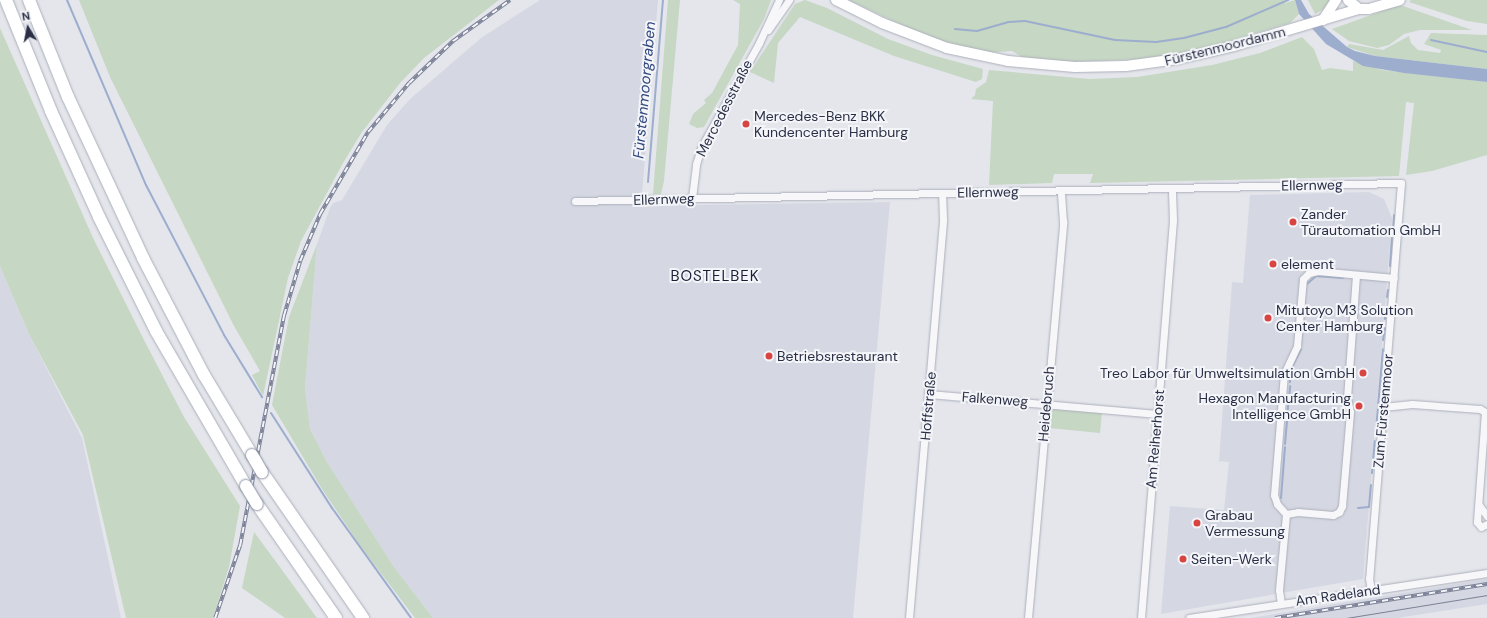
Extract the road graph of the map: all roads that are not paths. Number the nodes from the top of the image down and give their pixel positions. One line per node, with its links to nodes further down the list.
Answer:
1 (6, 0): 32 (highway, bridge)
2 (29, 0): 33 (highway, bridge)
3 (779, 0): 12 (street, Mercedesstraße)
4 (790, 0): 12 (street, Mercedesstraße)
5 (836, 0): 11 (main road, Fürstenmoordamm)
6 (1336, 0): 11 (main road)
7 (1348, 0): 10 (main road)
8 (1378, 0): 10 (main road, Fürstenmoordamm)
9 (1400, 0): 10 (main road, Fürstenmoordamm)
10 (1358, 5): 11 (main road, Fürstenmoordamm)
11 (1335, 13)
12 (759, 43): 17 (street, Mercedesstraße)
13 (1401, 183): 14 (street, Ellernweg); 20 (street, Zum Fürstenmoor)
14 (1172, 189): 15 (street, Ellernweg); 24 (street, Am Reiherhorst)
15 (1062, 190): 16 (street, Ellernweg); 22 (street, Heidebruch)
16 (942, 193): 17 (street, Ellernweg); 21 (street, Hoffstraße)
17 (692, 198): 18 (street, Ellernweg)
18 (575, 201)
19 (1356, 275): 20 (street); 26 (street); 26 (street)
20 (1394, 278): 23 (street, Zum Fürstenmoor)
21 (929, 394): 22 (street, Falkenweg); 34 (street, Hoffstraße)
22 (1046, 405): 24 (street, Falkenweg); 35 (street, Heidebruch)
23 (1383, 407): 25 (street); 30 (street, Zum Fürstenmoor)
24 (1157, 414): 36 (street, Am Reiherhorst)
25 (1480, 505): 27 (street); 28 (street)
26 (1286, 514): 31 (street)
27 (1487, 516)
28 (1487, 524)
29 (1487, 572): 30 (street, Am Radeland)
30 (1371, 591): 31 (street, Am Radeland)
31 (1281, 604): 37 (street, Am Radeland)
32 (336, 618)
33 (363, 618)
34 (910, 618)
35 (1028, 618)
36 (1141, 618)
37 (1189, 618)

